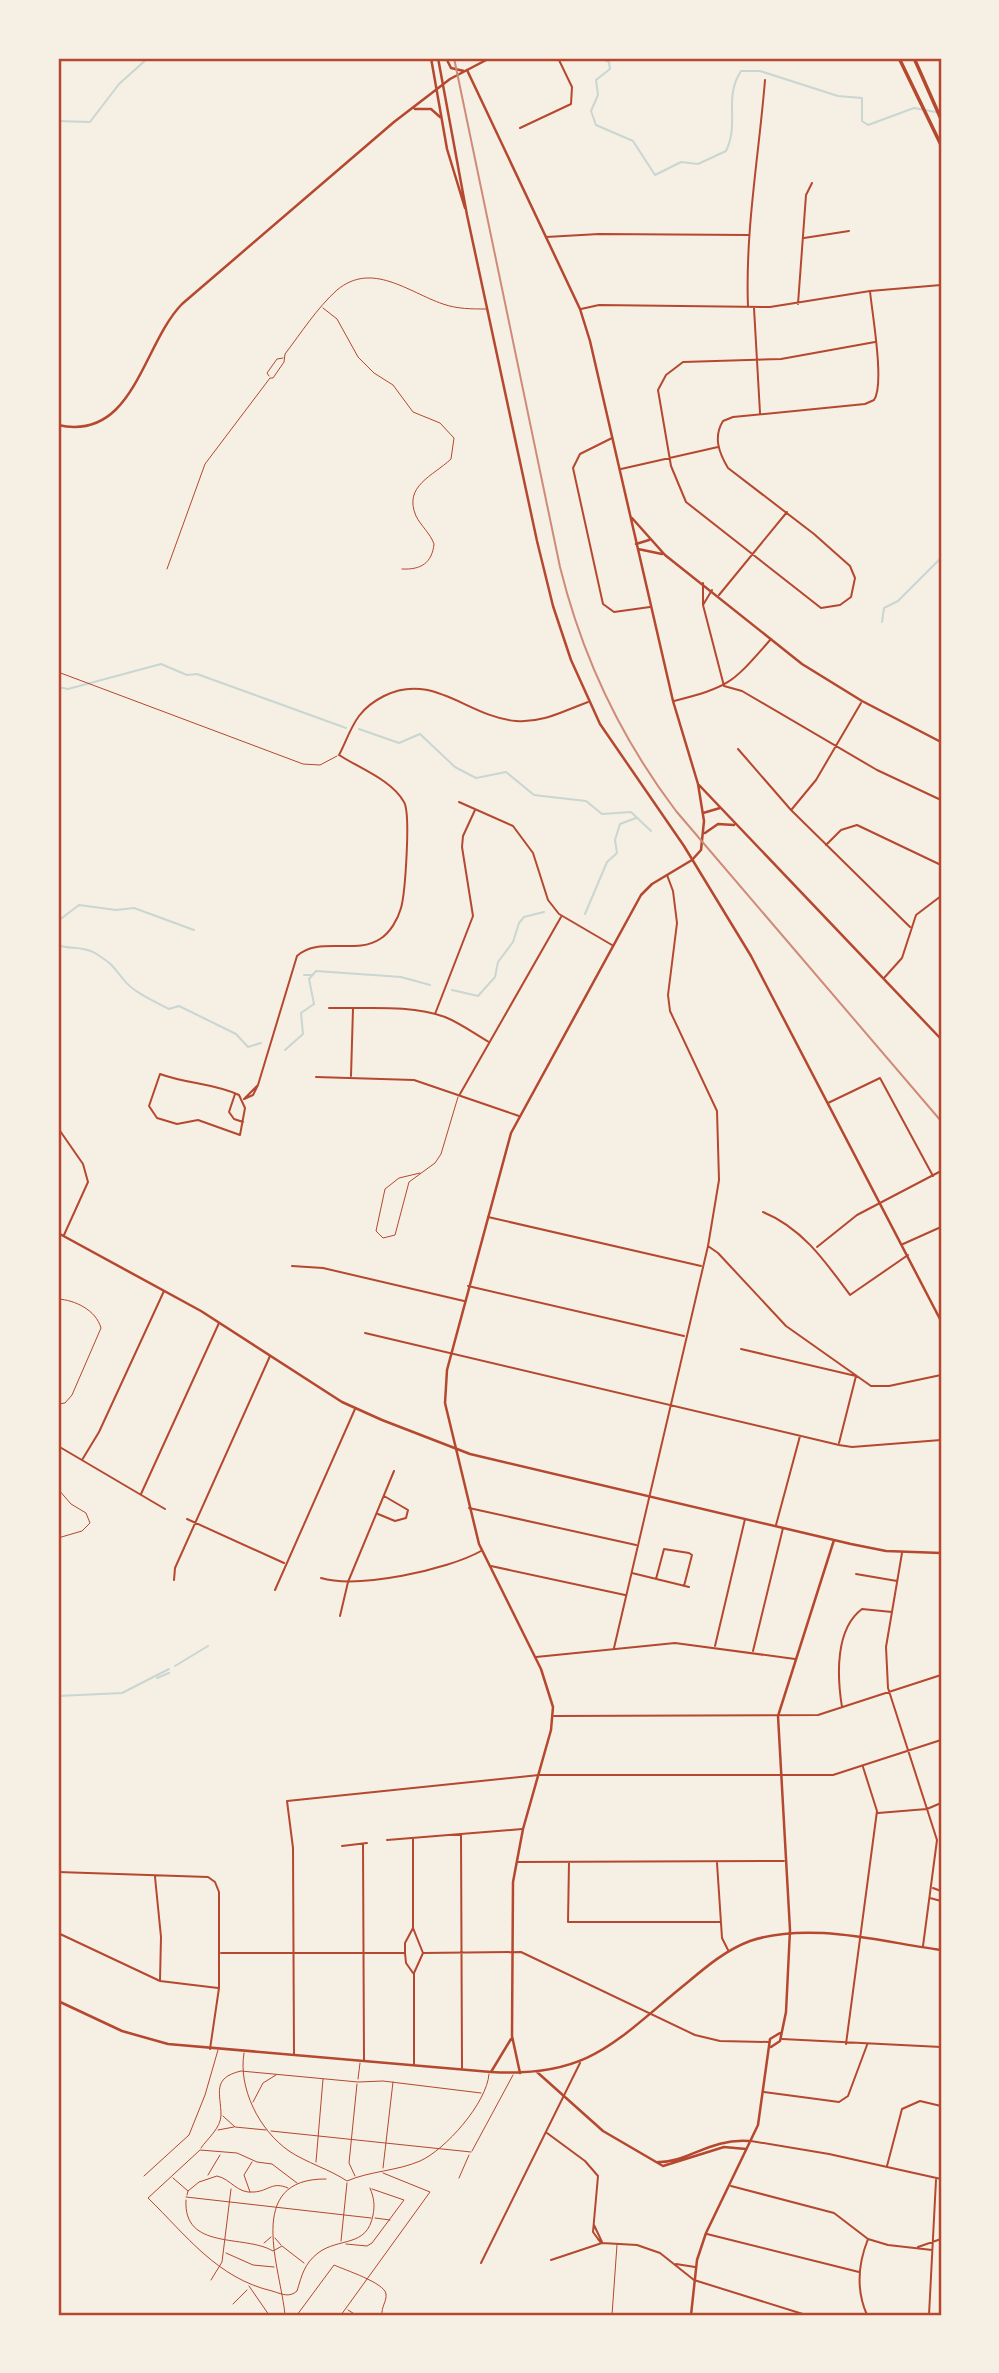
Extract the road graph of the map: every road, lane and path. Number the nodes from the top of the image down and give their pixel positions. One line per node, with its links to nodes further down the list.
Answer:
1 (430, 58): 11 (street)
2 (438, 58): 10 (street)
3 (446, 58): 8 (street)
4 (490, 58): 8 (street)
5 (558, 58): 15 (street)
6 (899, 58): 16 (main road)
7 (914, 58): 13 (main road)
8 (467, 70): 10 (street); 21 (street)
9 (765, 80): 20 (street)
10 (443, 84): 11 (street); 18 (street)
11 (437, 90): 12 (street); 14 (street)
12 (412, 109): 14 (street); 36 (street)
13 (941, 119)
14 (442, 120): 18 (street)
15 (520, 128)
16 (941, 145)
17 (812, 183): 22 (street)
18 (467, 215): 29 (street)
19 (849, 231): 22 (street)
20 (749, 235): 21 (street); 27 (street)
21 (545, 237): 30 (street)
22 (803, 238): 25 (street)
23 (941, 285): 24 (street)
24 (870, 291): 25 (street); 31 (street)
25 (798, 305): 28 (street)
26 (321, 307): 29 (lane); 32 (lane); 48 (lane)
27 (748, 308): 28 (street); 30 (street)
28 (754, 308): 33 (street)
29 (488, 309): 57 (street)
30 (580, 309): 37 (street)
31 (875, 342): 33 (street); 35 (street)
32 (283, 358): 34 (lane); 34 (lane)
33 (758, 360): 35 (street); 39 (street)
34 (270, 378): 47 (lane)
35 (760, 414): 38 (street)
36 (58, 425)
37 (612, 439): 40 (street); 53 (street)
38 (718, 447): 39 (street); 41 (street)
39 (670, 457): 40 (street); 45 (street)
40 (620, 470): 42 (street)
41 (787, 512): 45 (street); 45 (street)
42 (630, 516): 43 (street); 44 (street)
43 (649, 540): 44 (street); 46 (street)
44 (637, 547): 46 (street); 53 (street)
45 (754, 554): 51 (street)
46 (665, 555): 49 (street)
47 (167, 569)
48 (402, 569)
49 (703, 583): 50 (street); 52 (street)
50 (712, 590): 51 (street); 52 (street)
51 (719, 595): 54 (street)
52 (703, 605): 56 (street)
53 (651, 607): 58 (street)
54 (771, 639): 56 (street); 59 (street)
55 (58, 672): 63 (lane)
56 (724, 686): 58 (street); 61 (street)
57 (589, 701): 63 (street); 74 (street)
58 (673, 701): 64 (street)
59 (862, 701): 60 (street); 61 (street)
60 (941, 742)
61 (836, 747): 65 (street); 69 (street)
62 (738, 750): 69 (street)
63 (339, 755): 89 (street)
64 (698, 784): 67 (street); 70 (street)
65 (941, 800)
66 (459, 802): 68 (street)
67 (720, 808): 70 (street); 71 (street)
68 (475, 809): 78 (street); 84 (street)
69 (791, 810): 73 (street)
70 (704, 813): 72 (street)
71 (737, 826): 72 (street); 81 (street)
72 (705, 834): 74 (street)
73 (826, 845): 75 (street); 79 (street)
74 (692, 860): 76 (street); 93 (street)
75 (941, 864)
76 (667, 874): 80 (street); 107 (street)
77 (941, 896): 79 (street)
78 (561, 916): 80 (street); 86 (street)
79 (910, 927): 81 (street)
80 (613, 945): 94 (street)
81 (883, 979): 85 (street)
82 (329, 1009): 83 (street)
83 (353, 1009): 84 (street); 88 (street)
84 (435, 1014): 86 (street)
85 (941, 1039)
86 (489, 1042): 91 (street)
87 (316, 1077): 88 (street)
88 (351, 1077): 91 (street)
89 (258, 1086): 92 (street); 92 (street)
90 (235, 1093): 92 (street); 95 (street); 95 (street)
91 (459, 1095): 94 (street); 98 (lane)
92 (244, 1099): 95 (street)
93 (828, 1103): 99 (street); 100 (street)
94 (519, 1116): 102 (street)
95 (243, 1122)
96 (58, 1128): 105 (street)
97 (941, 1171): 99 (street)
98 (420, 1174): 98 (lane)
99 (933, 1175): 100 (street)
100 (882, 1203): 106 (street); 108 (street)
101 (762, 1212): 108 (street)
102 (487, 1217): 111 (street); 112 (street)
103 (941, 1227): 106 (street)
104 (58, 1233): 105 (street)
105 (64, 1236): 113 (street)
106 (902, 1244): 109 (street)
107 (708, 1246): 111 (street); 124 (street)
108 (816, 1248): 109 (street)
109 (908, 1255): 116 (street)
110 (292, 1266): 115 (street)
111 (702, 1266): 119 (street)
112 (468, 1286): 115 (street); 119 (street)
113 (164, 1290): 117 (street); 133 (street)
114 (58, 1299): 125 (lane)
115 (465, 1301): 121 (street)
116 (941, 1321)
117 (219, 1322): 122 (street); 136 (street)
118 (365, 1333): 121 (street)
119 (685, 1336): 126 (street)
120 (741, 1349): 124 (street)
121 (451, 1353): 126 (street); 132 (street)
122 (271, 1355): 127 (street); 144 (street)
123 (941, 1375): 124 (street)
124 (856, 1376): 130 (street)
125 (58, 1404)
126 (670, 1404): 128 (street); 138 (street)
127 (355, 1409): 132 (street); 153 (street)
128 (800, 1436): 130 (street); 145 (street)
129 (941, 1440): 130 (street)
130 (839, 1444)
131 (58, 1446): 133 (street)
132 (454, 1448): 138 (street); 139 (street)
133 (82, 1460): 136 (street)
134 (394, 1471): 137 (street)
135 (58, 1489): 147 (lane)
136 (141, 1494): 140 (street)
137 (384, 1496): 141 (street); 141 (street)
138 (648, 1498): 143 (street); 149 (street)
139 (469, 1508): 149 (street); 150 (street)
140 (165, 1509)
141 (377, 1514): 161 (street)
142 (187, 1519): 144 (street)
143 (745, 1519): 145 (street); 168 (street)
144 (195, 1522): 153 (street); 159 (street)
145 (776, 1526): 146 (street)
146 (783, 1528): 148 (street); 170 (street)
147 (58, 1538)
148 (834, 1540): 151 (street); 172 (street)
149 (637, 1546): 155 (street)
150 (482, 1551): 154 (street); 161 (street)
151 (902, 1552): 152 (street); 160 (street)
152 (941, 1553)
153 (285, 1563): 164 (street)
154 (490, 1566): 165 (street); 171 (street)
155 (631, 1573): 158 (street); 165 (street)
156 (856, 1574): 160 (street)
157 (321, 1578): 161 (street)
158 (656, 1579): 162 (street); 162 (street)
159 (174, 1580)
160 (898, 1581): 166 (street)
161 (348, 1582): 167 (street)
162 (684, 1586): 163 (street)
163 (689, 1587)
164 (275, 1590)
165 (626, 1596): 169 (street)
166 (893, 1612): 174 (street); 175 (street)
167 (340, 1616)
168 (715, 1647): 169 (street); 170 (street)
169 (614, 1648): 171 (street)
170 (753, 1653): 172 (street)
171 (535, 1657): 176 (street)
172 (796, 1659): 177 (street)
173 (941, 1675): 174 (street)
174 (888, 1693): 175 (street); 179 (street)
175 (842, 1708): 177 (street)
176 (553, 1716): 177 (street); 181 (street)
177 (779, 1716): 182 (street)
178 (941, 1740): 179 (street)
179 (908, 1752): 180 (street); 184 (street)
180 (863, 1767): 182 (street); 185 (street)
181 (539, 1775): 182 (street); 186 (street); 212 (street)
182 (781, 1775): 192 (street)
183 (941, 1803): 184 (street)
184 (927, 1809): 185 (street); 197 (street)
185 (877, 1813): 205 (street)
186 (523, 1829): 187 (street); 193 (street)
187 (461, 1834): 188 (street); 210 (street)
188 (413, 1839): 189 (street); 202 (street)
189 (387, 1840)
190 (342, 1846): 213 (street)
191 (717, 1861): 192 (street); 194 (street); 201 (street)
192 (786, 1861): 204 (street)
193 (516, 1862): 194 (street); 208 (street)
194 (569, 1862): 201 (street)
195 (58, 1872): 196 (street)
196 (155, 1876): 211 (street); 217 (street)
197 (931, 1887): 198 (street); 199 (street)
198 (941, 1891)
199 (929, 1897): 200 (street); 206 (street)
200 (941, 1901)
201 (721, 1922): 209 (street)
202 (413, 1928): 214 (street); 215 (street)
203 (58, 1933): 217 (street)
204 (790, 1934): 205 (street); 209 (street); 221 (street)
205 (860, 1938): 206 (street); 225 (street)
206 (923, 1947): 207 (street)
207 (941, 1950)
208 (513, 1951): 210 (street); 220 (street); 222 (street)
209 (728, 1951): 220 (street)
210 (463, 1952): 215 (street); 236 (street)
211 (220, 1953): 212 (street); 218 (street)
212 (295, 1953): 213 (street); 232 (street)
213 (363, 1953): 214 (street); 233 (street)
214 (405, 1953): 216 (street)
215 (423, 1953): 216 (street)
216 (414, 1973): 235 (street)
217 (160, 1981): 218 (street)
218 (219, 1988): 229 (street)
219 (58, 2001): 229 (street)
220 (648, 2014): 224 (street); 234 (street)
221 (780, 2033): 223 (street); 224 (street)
222 (512, 2036): 238 (street); 241 (street)
223 (781, 2038): 225 (street); 227 (street)
224 (770, 2042): 227 (street)
225 (846, 2044): 226 (street)
226 (867, 2045): 228 (street); 246 (street)
227 (771, 2047): 246 (street)
228 (941, 2047)
229 (210, 2049): 230 (street)
230 (218, 2050): 231 (street); 270 (lane)
231 (244, 2053): 232 (street); 237 (lane)
232 (294, 2056): 233 (street)
233 (362, 2061): 235 (street); 244 (lane)
234 (580, 2063): 239 (street); 248 (street)
235 (414, 2065): 236 (street)
236 (462, 2069): 238 (street)
237 (241, 2070): 242 (lane); 249 (lane); 251 (lane)
238 (490, 2071): 240 (street); 247 (lane)
239 (537, 2072): 241 (street); 248 (street)
240 (513, 2073): 241 (street); 263 (lane)
241 (520, 2073)
242 (278, 2074): 243 (lane); 249 (lane)
243 (323, 2079): 244 (lane); 256 (lane)
244 (358, 2082): 245 (lane); 257 (lane)
245 (393, 2082): 247 (lane); 259 (lane)
246 (764, 2092): 258 (street)
247 (483, 2094): 260 (lane)
248 (564, 2096): 255 (street); 265 (street)
249 (253, 2105): 254 (lane)
250 (941, 2106): 268 (street)
251 (221, 2115): 252 (lane); 253 (lane)
252 (235, 2127): 253 (lane); 254 (lane)
253 (215, 2130): 261 (lane)
254 (269, 2131): 256 (lane); 267 (lane)
255 (546, 2133): 299 (street); 309 (street)
256 (318, 2135): 257 (lane); 267 (lane)
257 (352, 2138): 259 (lane); 273 (lane)
258 (751, 2141): 262 (street); 265 (street); 268 (street)
259 (386, 2142): 260 (lane); 269 (lane)
260 (438, 2149): 263 (lane); 269 (lane)
261 (200, 2150): 264 (lane); 271 (lane)
262 (747, 2150): 265 (street); 280 (street)
263 (471, 2152): 274 (lane)
264 (221, 2154): 266 (lane); 272 (lane)
265 (687, 2157)
266 (253, 2161): 279 (lane); 284 (lane)
267 (316, 2164): 278 (lane)
268 (887, 2167): 275 (street)
269 (382, 2171): 273 (lane); 316 (lane)
270 (144, 2176)
271 (172, 2176): 283 (lane); 313 (lane)
272 (208, 2177): 281 (lane); 283 (lane)
273 (355, 2178): 278 (lane)
274 (459, 2178)
275 (937, 2178): 277 (street); 292 (street)
276 (326, 2179): 279 (lane)
277 (941, 2179)
278 (347, 2181): 288 (lane)
279 (297, 2183): 282 (lane)
280 (728, 2184): 291 (street); 295 (street)
281 (232, 2186): 284 (lane); 286 (lane)
282 (290, 2189): 284 (lane); 287 (lane)
283 (188, 2191): 285 (lane)
284 (250, 2192)
285 (186, 2197): 286 (lane); 296 (lane)
286 (228, 2202): 287 (lane); 296 (lane)
287 (276, 2208): 288 (lane); 293 (lane)
288 (345, 2214): 289 (lane); 298 (lane)
289 (372, 2218): 290 (lane); 290 (lane); 301 (lane)
290 (390, 2220): 301 (lane)
291 (706, 2233): 314 (street); 315 (street)
292 (933, 2235): 294 (street); 297 (street)
293 (273, 2236): 300 (lane); 303 (lane); 305 (lane)
294 (941, 2237): 297 (street)
295 (868, 2239): 304 (street); 315 (street)
296 (225, 2240): 300 (lane); 307 (lane)
297 (933, 2242): 304 (street); 306 (street)
298 (341, 2243): 301 (lane); 310 (lane)
299 (602, 2243): 302 (street); 308 (street)
300 (262, 2244): 305 (lane)
301 (345, 2244)
302 (617, 2245): 311 (street); 329 (lane)
303 (282, 2246): 305 (lane); 310 (lane)
304 (913, 2248): 306 (street)
305 (273, 2250): 312 (lane)
306 (932, 2250): 333 (street)
307 (223, 2253): 312 (lane); 313 (lane)
308 (551, 2260)
309 (481, 2263)
310 (306, 2264): 320 (lane)
311 (674, 2264): 314 (street); 318 (street)
312 (275, 2266): 320 (lane)
313 (221, 2267): 317 (lane); 319 (lane)
314 (696, 2267): 318 (street)
315 (859, 2272): 332 (street)
316 (367, 2278): 322 (lane); 325 (lane); 328 (lane)
317 (211, 2280)
318 (694, 2280): 330 (street); 331 (street)
319 (249, 2287): 320 (lane); 321 (lane); 323 (lane)
320 (280, 2293): 324 (lane)
321 (233, 2304)
322 (346, 2308): 326 (lane); 327 (lane)
323 (269, 2315)
324 (285, 2315)
325 (297, 2315)
326 (341, 2315)
327 (356, 2315)
328 (382, 2315)
329 (612, 2315)
330 (691, 2315)
331 (806, 2315)
332 (867, 2315)
333 (929, 2315)

